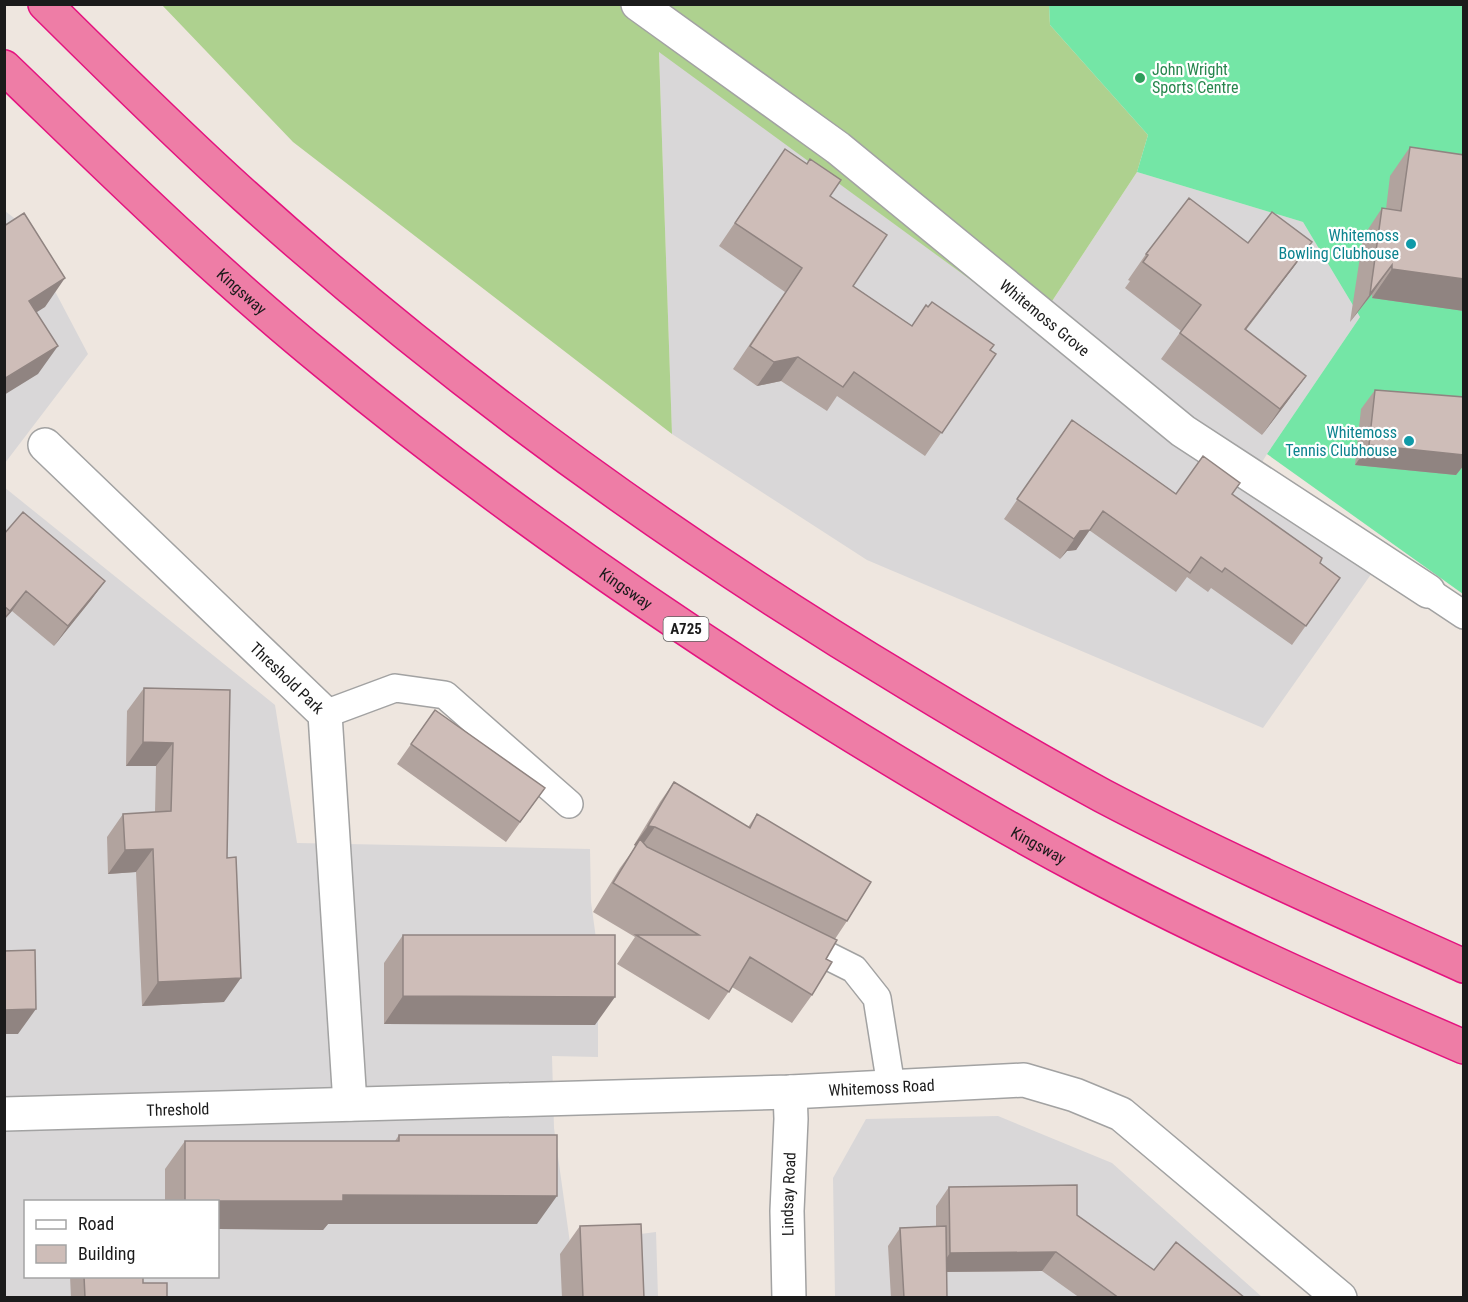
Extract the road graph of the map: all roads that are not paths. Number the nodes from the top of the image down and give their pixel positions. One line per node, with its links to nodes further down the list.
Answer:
1 (45, 4): 10 (highway)
2 (638, 4): 5 (street, Whitemoss Grove)
3 (4, 67): 11 (highway, Kingsway / A725)
4 (45, 445): 7 (street, Threshold Park)
5 (1428, 591): 6 (lane, Whitemoss Grove)
6 (1464, 615)
7 (325, 714): 8 (lane); 14 (street, Threshold Park)
8 (569, 804)
9 (770, 928): 12 (lane)
10 (1464, 966)
11 (1464, 1047)
12 (891, 1086): 13 (street, Whitemoss Road); 17 (street, Whitemoss Road)
13 (790, 1092): 14 (street, Whitemoss Road); 16 (street, Lindsay Road)
14 (350, 1104): 15 (street, Threshold)
15 (4, 1114)
16 (789, 1298)
17 (1340, 1298)

